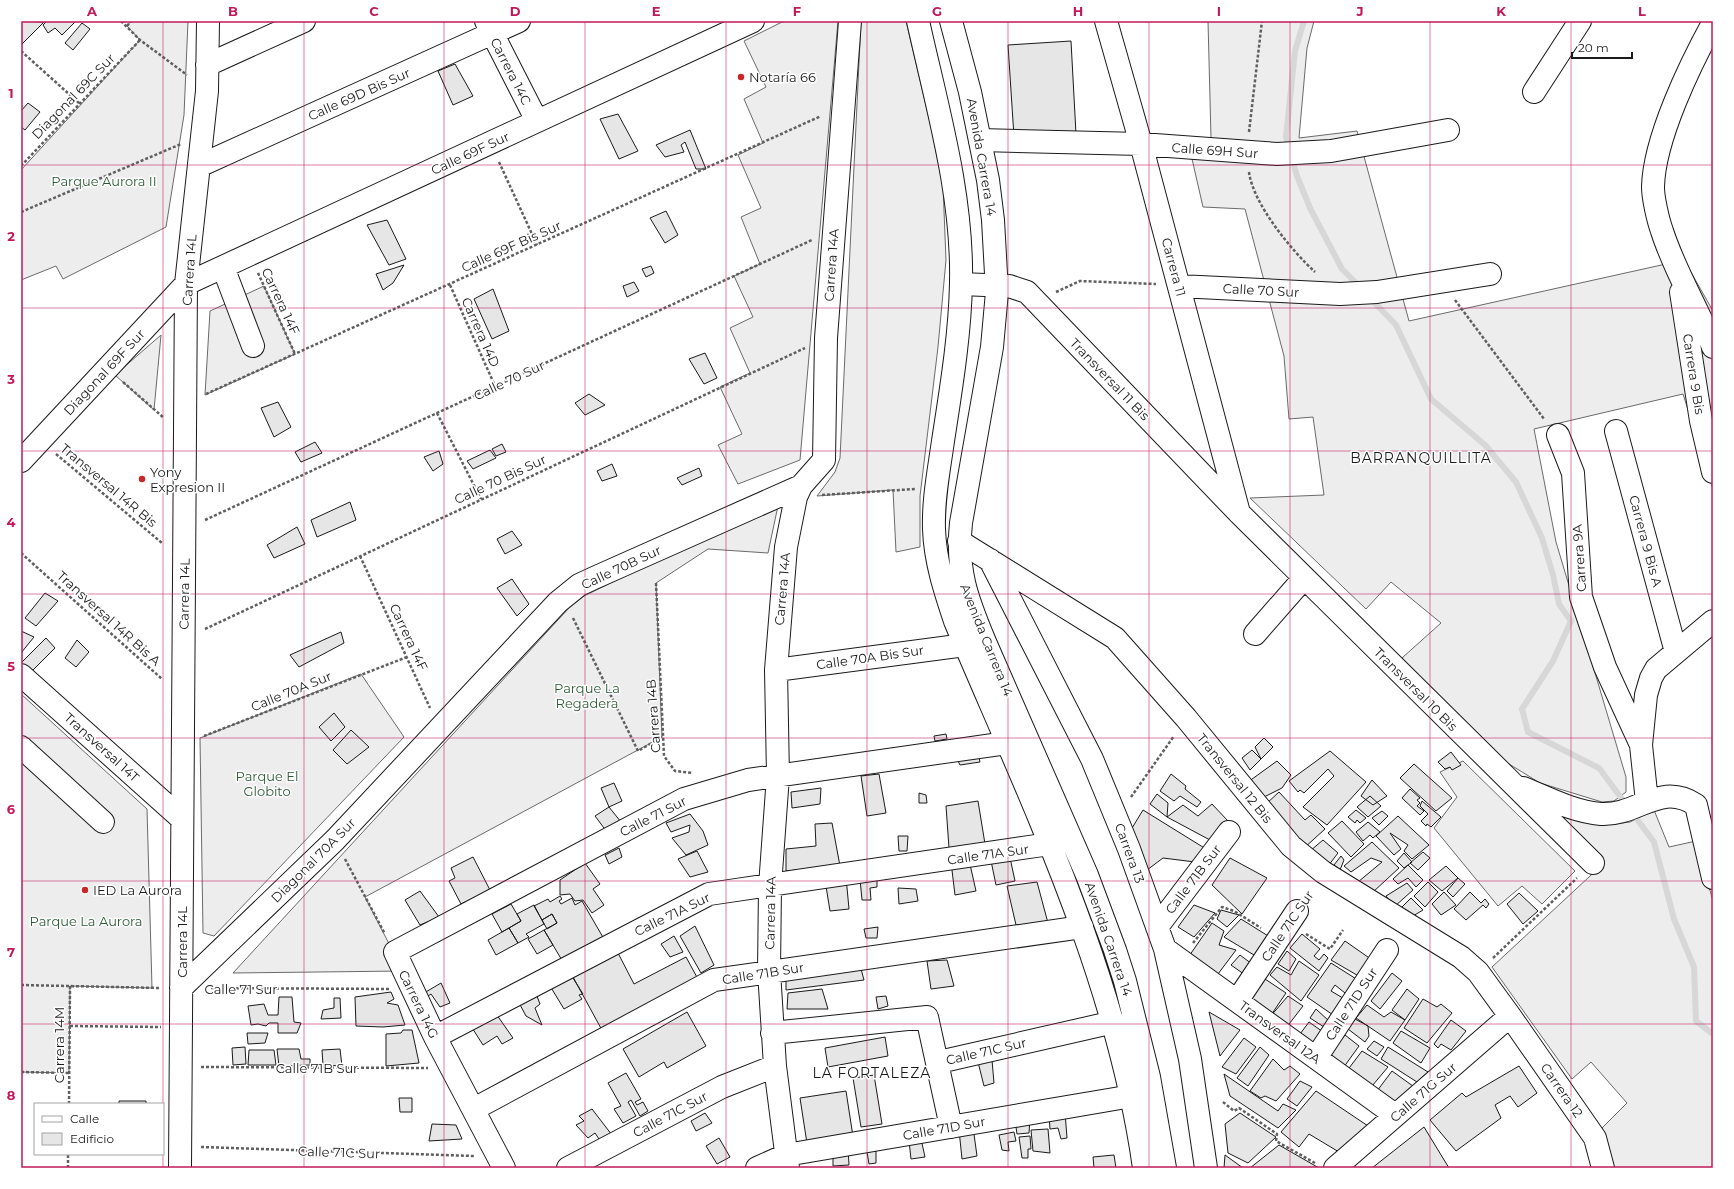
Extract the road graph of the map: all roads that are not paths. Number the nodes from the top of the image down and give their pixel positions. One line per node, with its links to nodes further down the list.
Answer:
1 (208, 21): 12 (street, Carrera 14L)
2 (304, 21): 12 (street)
3 (519, 21): 11 (street, Calle 69D Bis Sur)
4 (753, 21): 14 (street, Calle 69F Sur)
5 (850, 21): 32 (street, Carrera 14A)
6 (918, 21): 23 (street, Avenida Carrera 14)
7 (951, 21): 16 (street, Avenida Carrera 14)
8 (1106, 21): 17 (street, Carrera 11)
9 (1580, 21): 13 (street)
10 (1713, 23): 21 (street)
11 (489, 27): 14 (street, Carrera 14C); 18 (street, Calle 69D Bis Sur)
12 (207, 65): 18 (street, Carrera 14L)
13 (1534, 92)
14 (537, 121): 19 (street, Calle 69F Sur)
15 (1448, 130): 17 (street, Calle 69H Sur)
16 (980, 140): 17 (street, Calle 69H Sur); 24 (street, Avenida Carrera 14)
17 (1141, 144): 25 (street, Carrera 11)
18 (199, 166): 22 (street, Carrera 14L)
19 (223, 267): 22 (street, Calle 69F Sur); 26 (street)
20 (1490, 274): 25 (street, Calle 70 Sur)
21 (1679, 275): 27 (street); 31 (street, Carrera 9 Bis)
22 (186, 284): 30 (street, Diagonal 69F Sur); 50 (street, Carrera 14L)
23 (961, 284): 24 (street, Transversal 11 Bis); 39 (street, Avenida Carrera 14)
24 (996, 285): 33 (street, Transversal 11 Bis); 34 (street, Avenida Carrera 14)
25 (1179, 286): 33 (street, Carrera 11)
26 (253, 346)
27 (1713, 348)
28 (1616, 431): 40 (street, Carrera 9 Bis A)
29 (1558, 435): 45 (street, Carrera 9A)
30 (21, 461)
31 (1713, 472)
32 (798, 492): 41 (street, Carrera 14A); 43 (street, Calle 70B Sur)
33 (1240, 514): 36 (street, Transversal 10 Bis)
34 (959, 541): 35 (street, Transversal 12 Bis); 84 (street, Avenida Carrera 14)
35 (990, 560): 59 (street, Carrera 13); 66 (street, Transversal 12 Bis)
36 (1304, 578): 38 (street); 48 (street, Transversal 10 Bis)
37 (1713, 621): 40 (street)
38 (1255, 634)
39 (965, 645): 41 (street, Calle 70A Bis Sur); 44 (street, Avenida Carrera 14)
40 (1676, 652): 45 (street)
41 (776, 670): 47 (street, Carrera 14A)
42 (21, 675): 50 (street, Transversal 14T)
43 (439, 727): 64 (street, Diagonal 70A Sur)
44 (1007, 743): 47 (street, Calle 71 Sur); 53 (street, Avenida Carrera 14)
45 (1641, 745): 49 (street)
46 (21, 747): 51 (street)
47 (778, 776): 56 (street, Carrera 14A); 62 (street, Calle 71 Sur)
48 (1514, 785): 49 (street); 54 (street, Transversal 10 Bis)
49 (1644, 804): 55 (street)
50 (182, 819): 64 (street, Carrera 14L)
51 (103, 822)
52 (1229, 832): 59 (street, Calle 71B Sur)
53 (1050, 844): 56 (street, Calle 71A Sur); 58 (street, Avenida Carrera 14)
54 (1593, 863)
55 (1713, 878)
56 (770, 886): 63 (street, Carrera 14A); 69 (street, Calle 71A Sur)
57 (1288, 924): 65 (street, Calle 71C Sur)
58 (1082, 927): 63 (street, Calle 71B Sur); 67 (street, Avenida Carrera 14)
59 (1157, 927): 60 (street, Carrera 13)
60 (1165, 949): 65 (street, Transversal 12A); 85 (street, Carrera 13)
61 (1387, 950): 70 (street, Calle 71D Sur)
62 (395, 952): 69 (street, Carrera 14G)
63 (769, 972): 68 (street, Carrera 14A); 74 (street, Calle 71B Sur)
64 (182, 988): 80 (street, Carrera 14L)
65 (1237, 1001): 70 (street, Transversal 12A)
66 (1510, 1016): 75 (street, Calle 71G Sur); 86 (street, Carrera 12)
67 (1114, 1022): 71 (street, Calle 71C Sur); 73 (street, Avenida Carrera 14)
68 (772, 1032): 71 (street, Calle 71C Sur); 72 (street, Carrera 14A)
69 (435, 1037): 74 (street, Carrera 14G)
70 (1316, 1058): 75 (street, Transversal 12A)
71 (939, 1062): 76 (street)
72 (775, 1066): 78 (street, Carrera 14A); 81 (street, Calle 71C Sur)
73 (1132, 1096): 76 (street, Calle 71D Sur); 83 (street, Avenida Carrera 14)
74 (474, 1109): 77 (street, Carrera 14G)
75 (1395, 1116): 79 (street, Calle 71G Sur)
76 (951, 1127): 78 (street, Calle 71D Sur)
77 (501, 1162)
78 (787, 1162): 82 (street, Calle 71D Sur)
79 (1326, 1166)
80 (180, 1168)
81 (568, 1168)
82 (757, 1168)
83 (1144, 1168)
84 (1165, 1168)
85 (1206, 1168)
86 (1603, 1168)

